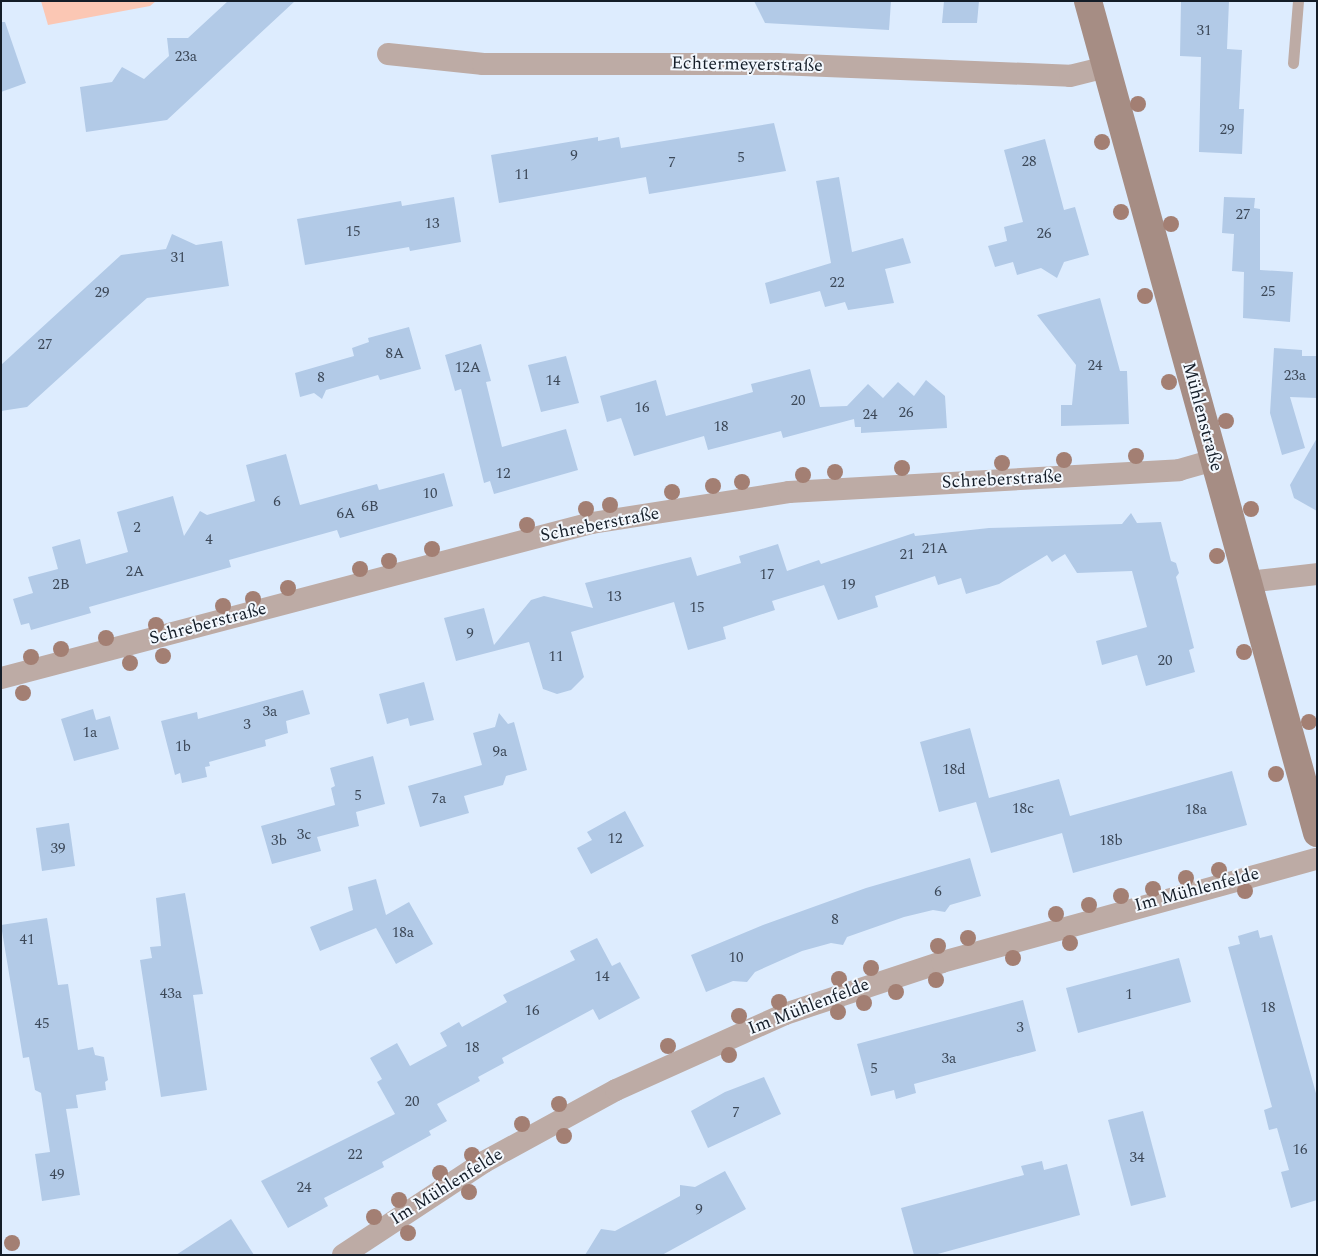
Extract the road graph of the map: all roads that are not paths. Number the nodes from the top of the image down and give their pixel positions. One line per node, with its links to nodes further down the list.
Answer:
1 (1088, 1): 5 (street, Mühlenstraße)
2 (1298, 1): 4 (lane)
3 (388, 54): 5 (street, Echtermeyerstraße)
4 (1294, 64)
5 (1106, 67): 6 (street, Mühlenstraße)
6 (1214, 460): 8 (street, Mühlenstraße); 9 (street, Schreberstraße)
7 (1317, 574): 8 (street)
8 (1248, 582): 10 (street, Mühlenstraße)
9 (1, 678)
10 (1317, 833)
11 (1317, 859): 12 (street, Im Mühlenfelde)
12 (343, 1255)

